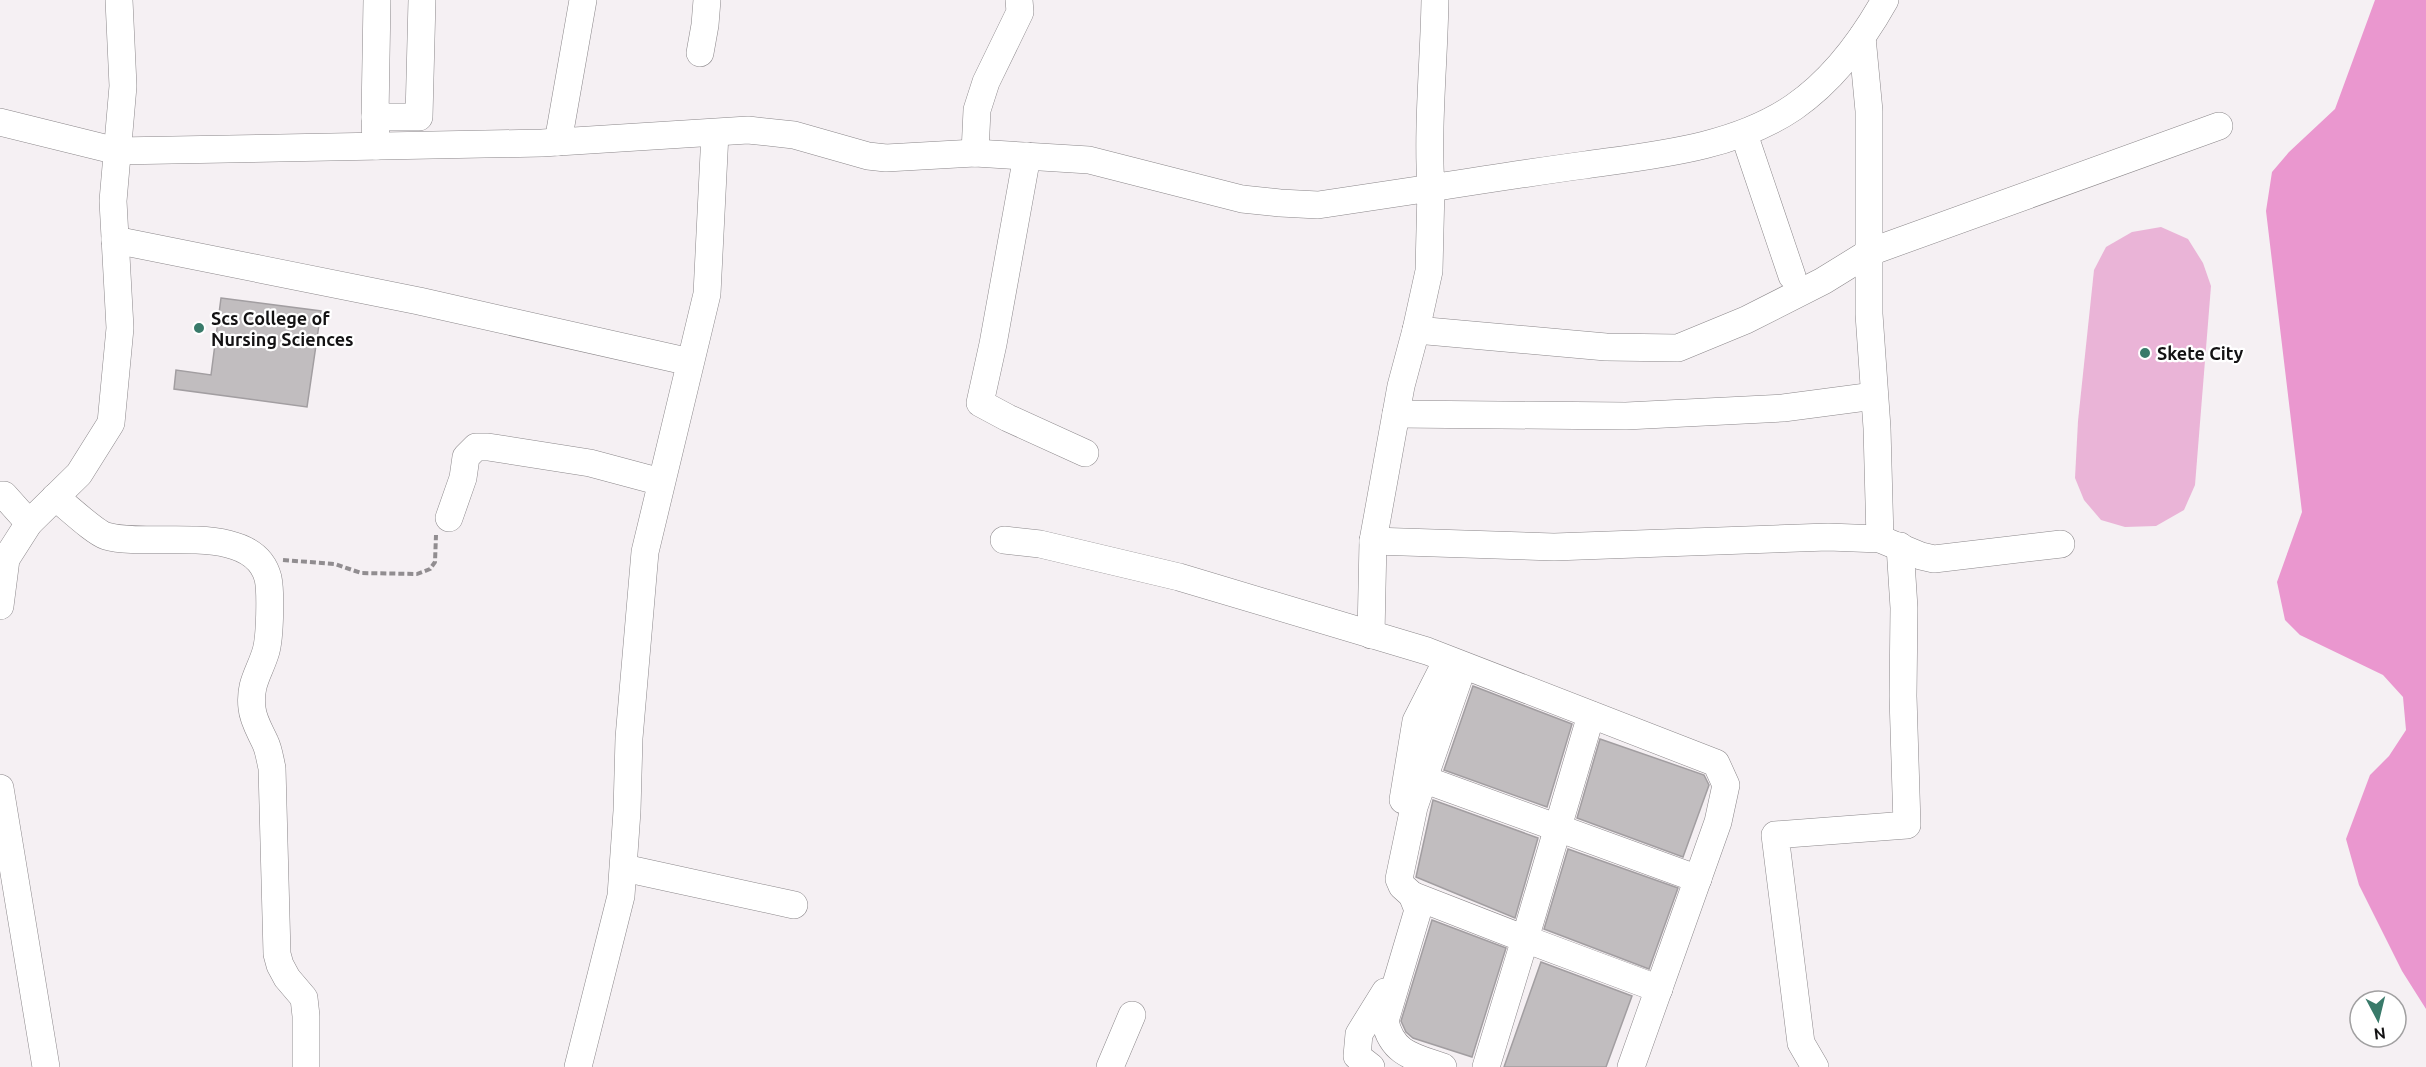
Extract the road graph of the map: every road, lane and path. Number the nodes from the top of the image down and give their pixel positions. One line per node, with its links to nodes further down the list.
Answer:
1 (119, 0): 18 (street)
2 (377, 0): 11 (street)
3 (422, 0): 11 (street)
4 (583, 0): 16 (street)
5 (707, 0): 10 (street)
6 (1019, 0): 19 (street)
7 (1435, 0): 21 (street)
8 (1885, 0): 9 (street)
9 (1862, 37): 15 (street); 23 (street)
10 (700, 53)
11 (375, 117): 17 (street)
12 (0, 122): 18 (street)
13 (2219, 126): 23 (street)
14 (715, 133): 16 (street); 19 (street); 26 (street)
15 (1744, 134): 21 (street); 24 (street)
16 (558, 142): 17 (street)
17 (376, 146): 18 (street)
18 (117, 152): 22 (street)
19 (975, 153): 20 (street)
20 (1027, 156): 21 (street); 29 (street)
21 (1431, 188): 25 (street)
22 (115, 240): 26 (street); 32 (street)
23 (1870, 252): 25 (street); 27 (street)
24 (1792, 276)
25 (1416, 330): 28 (street)
26 (690, 362): 30 (street)
27 (1874, 396): 28 (street); 37 (street)
28 (1396, 414): 36 (street)
29 (1085, 453)
30 (661, 482): 33 (street); 47 (street)
31 (0, 495): 34 (street)
32 (55, 497): 34 (street); 39 (street)
33 (449, 518): 39 (path)
34 (29, 523): 40 (street)
35 (1004, 540): 41 (street)
36 (1373, 541): 37 (street); 41 (street)
37 (1890, 542): 38 (street); 62 (street)
38 (2061, 544)
39 (262, 562): 55 (street)
40 (0, 606)
41 (1371, 635): 42 (street)
42 (1455, 663): 43 (street); 44 (street); 58 (street)
43 (1591, 716): 46 (street); 48 (street)
44 (1423, 779): 46 (street); 49 (street)
45 (0, 788): 54 (street)
46 (1557, 827): 48 (street); 51 (street)
47 (624, 868): 50 (street); 56 (street)
48 (1698, 879): 52 (street)
49 (1412, 896): 51 (street); 59 (street)
50 (794, 905)
51 (1525, 939): 52 (street); 60 (street)
52 (1659, 989): 61 (street)
53 (1132, 1015): 57 (street)
54 (46, 1067)
55 (306, 1067)
56 (578, 1067)
57 (1110, 1067)
58 (1371, 1067)
59 (1443, 1067)
60 (1486, 1067)
61 (1631, 1067)
62 (1815, 1067)

